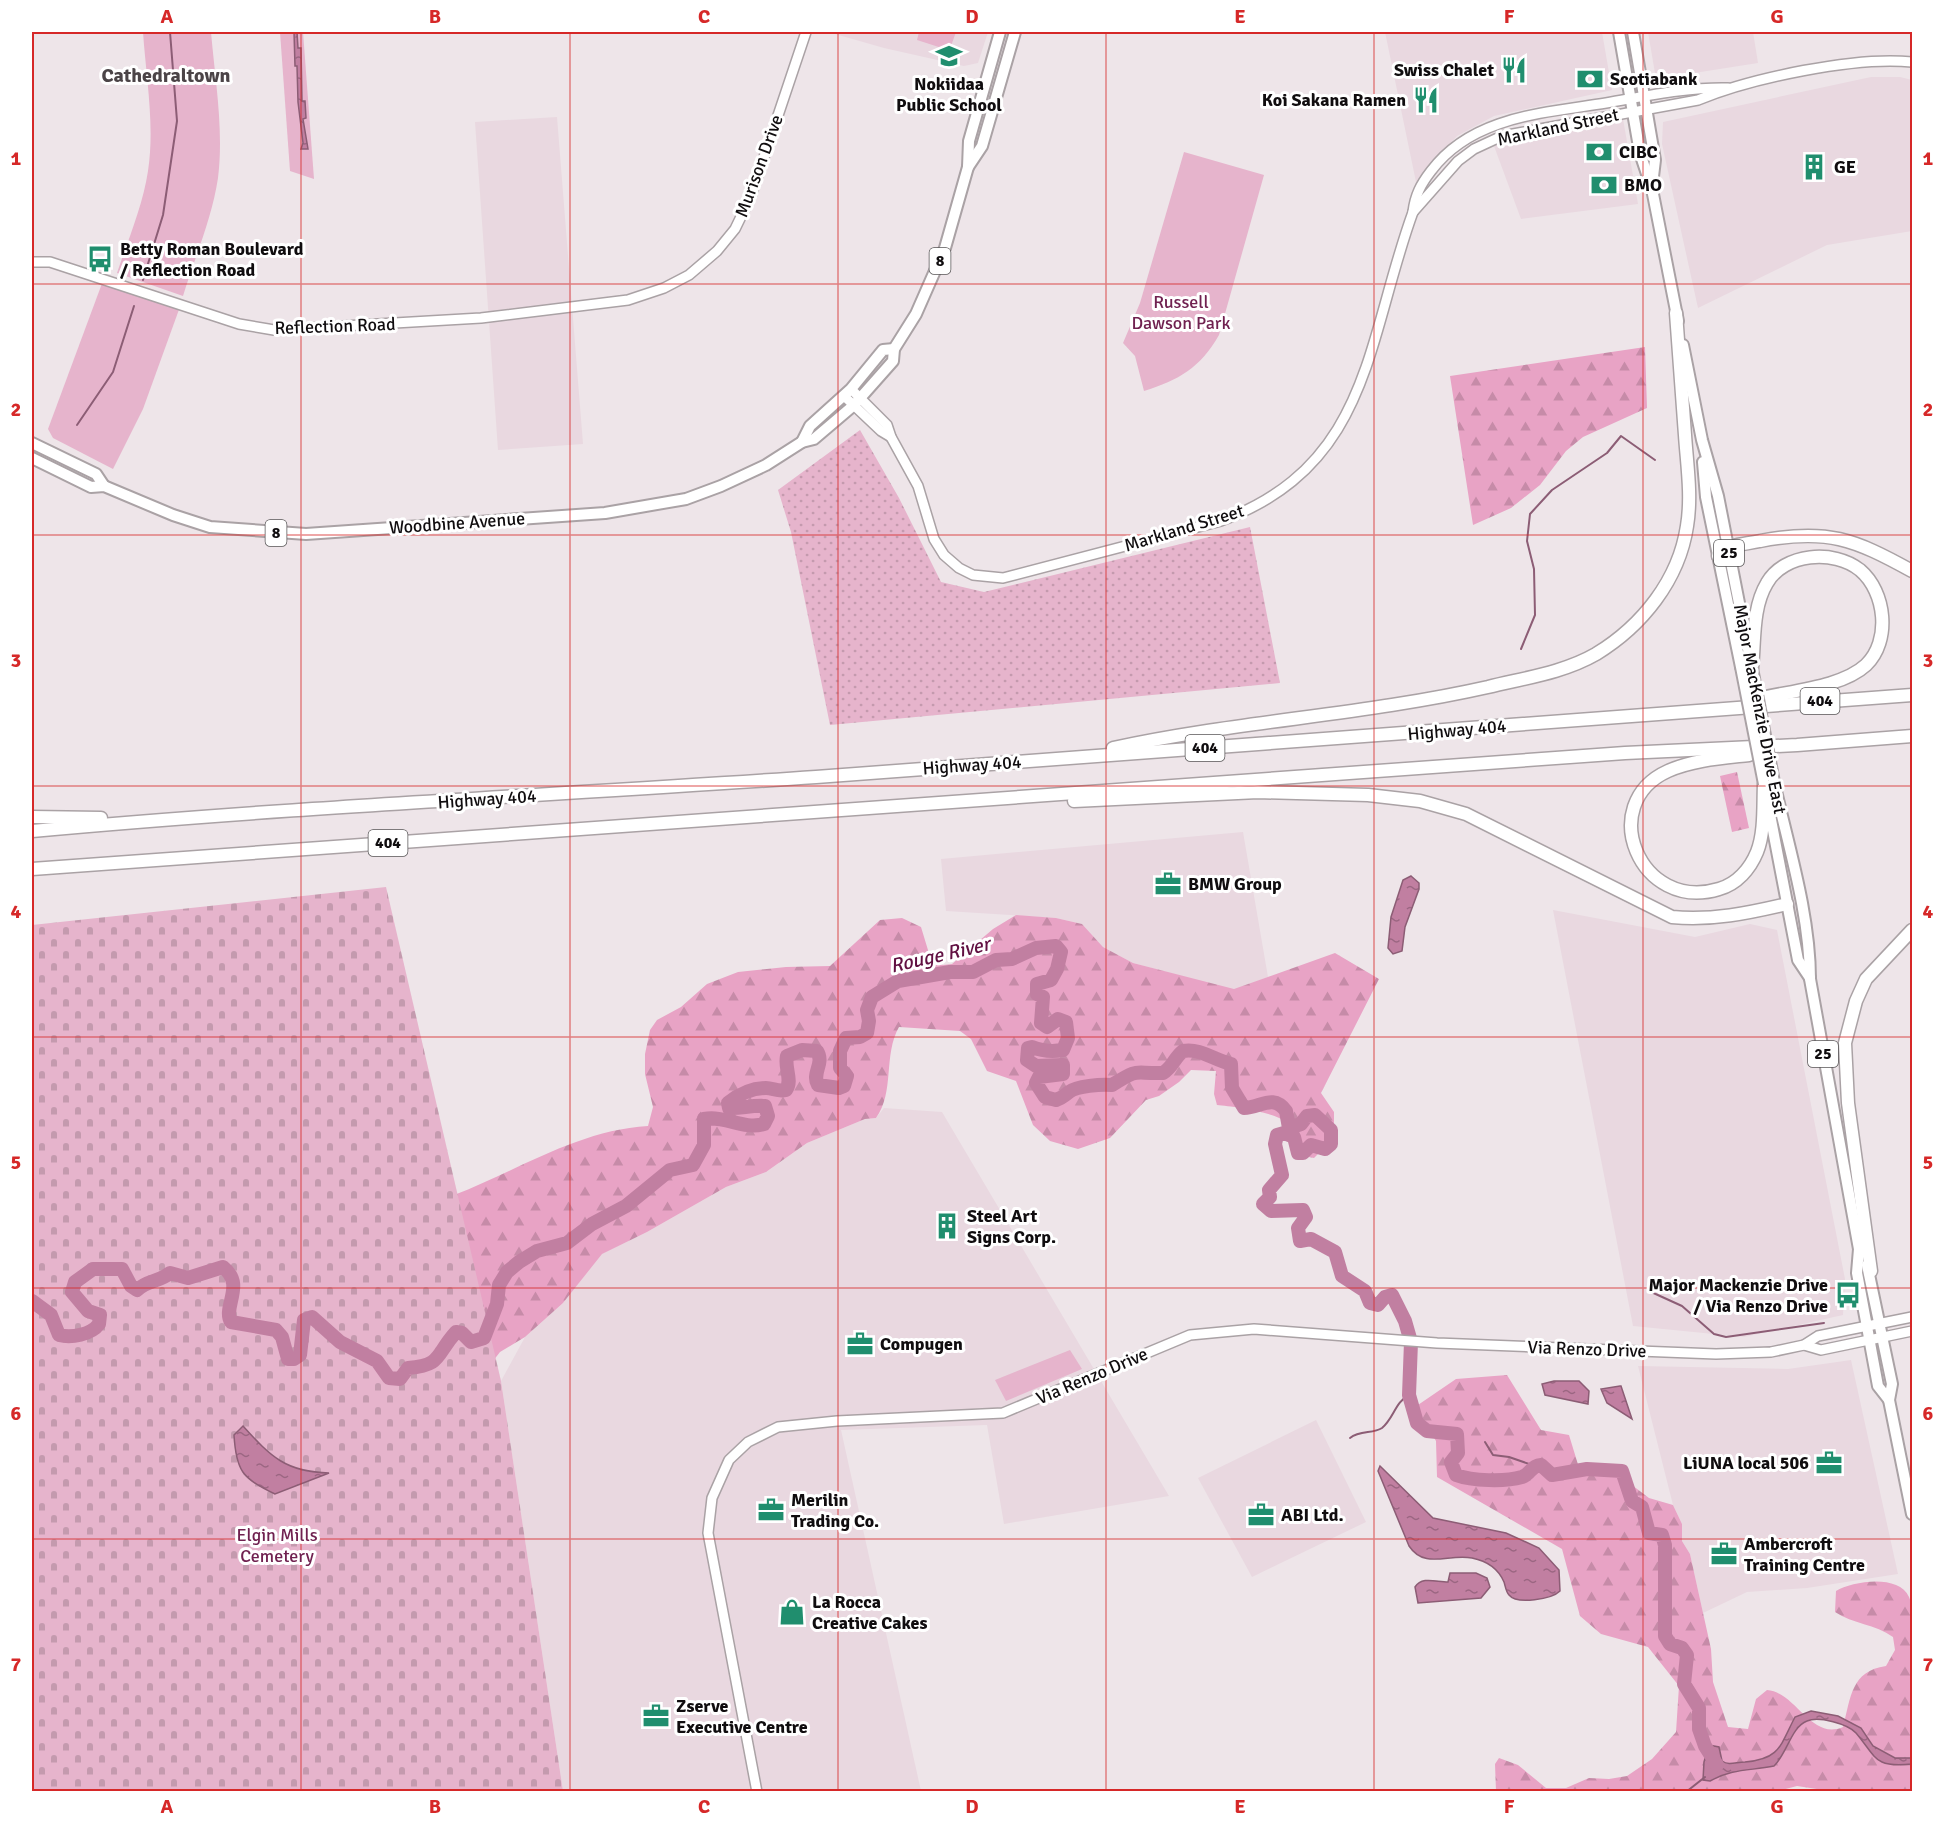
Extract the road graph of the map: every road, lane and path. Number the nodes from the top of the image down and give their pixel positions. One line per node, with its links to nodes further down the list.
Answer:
1 (806, 32): 16 (street, Murison Drive)
2 (1000, 32): 12 (main road, Woodbine Avenue / 8)
3 (1015, 32): 12 (main road, Woodbine Avenue / 8)
4 (1619, 32): 9 (main road, Major MacKenzie Drive East / 25)
5 (1633, 32): 8 (main road, Major MacKenzie Drive East / 25)
6 (1912, 62): 7 (street, Markland Street)
7 (1728, 88): 8 (street, Markland Street); 10 (street, Markland Street)
8 (1644, 96): 9 (street, Markland Street); 10 (main road, Major MacKenzie Drive East / 25)
9 (1631, 99): 11 (main road, Major MacKenzie Drive East / 25); 14 (street, Markland Street)
10 (1647, 109): 11 (street, Markland Street); 13 (main road, Major MacKenzie Drive East / 25)
11 (1633, 111): 13 (main road, Major MacKenzie Drive East / 25); 14 (street, Markland Street)
12 (968, 167): 18 (main road, Woodbine Avenue / 8)
13 (1652, 189): 17 (main road, Major MacKenzie Drive East / 25)
14 (1413, 212): 20 (street, Markland Street)
15 (32, 262): 16 (street, Reflection Road)
16 (648, 295)
17 (1676, 313): 21 (main road, Major MacKenzie Drive East / 25); 34 (highway)
18 (894, 349): 19 (main road, Woodbine Avenue / 8); 20 (main road, Woodbine Avenue / 8)
19 (848, 393): 20 (street, Markland Street); 22 (main road, Woodbine Avenue / 8)
20 (857, 402): 22 (main road, Woodbine Avenue / 8)
21 (1702, 441): 26 (main road, Major MacKenzie Drive East / 25); 27 (main road, Major MacKenzie Drive East / 25)
22 (802, 442): 25 (main road, Woodbine Avenue / 8)
23 (32, 443): 25 (main road, Woodbine Avenue / 8)
24 (32, 458): 25 (main road, Woodbine Avenue / 8)
25 (104, 486)
26 (1728, 547): 27 (highway); 28 (highway); 29 (main road, Major MacKenzie Drive East / 25)
27 (1718, 556): 29 (main road, Major MacKenzie Drive East / 25)
28 (1912, 571)
29 (1746, 667): 31 (highway); 35 (main road, Major MacKenzie Drive East / 25, bridge)
30 (1912, 694): 31 (highway, Highway 404 / 404)
31 (1728, 707): 34 (highway, Highway 404 / 404)
32 (1912, 736): 33 (highway, Highway 404 / 404)
33 (1797, 745): 35 (highway); 36 (highway, Highway 404 / 404)
34 (1067, 758): 38 (highway, Highway 404 / 404)
35 (1769, 783): 43 (main road, Major MacKenzie Drive East / 25); 44 (main road, Major MacKenzie Drive East / 25)
36 (941, 802): 40 (highway, Highway 404 / 404); 43 (highway)
37 (32, 817): 38 (highway)
38 (163, 819): 39 (highway, Highway 404 / 404)
39 (32, 831)
40 (94, 865): 41 (highway, Highway 404 / 404); 42 (highway)
41 (32, 869)
42 (32, 877)
43 (1786, 899): 44 (main road); 46 (main road, Major MacKenzie Drive East / 25)
44 (1800, 901): 46 (main road, Major MacKenzie Drive East / 25)
45 (1912, 930): 48 (highway)
46 (1810, 979): 47 (main road, Major MacKenzie Drive East / 25)
47 (1859, 1249): 48 (main road, Major MacKenzie Drive East / 25); 51 (main road, Major MacKenzie Drive East / 25)
48 (1871, 1271): 50 (main road, Major MacKenzie Drive East / 25)
49 (1912, 1317): 50 (street, Via Renzo Drive)
50 (1880, 1323): 51 (street, Via Renzo Drive); 53 (main road, Major MacKenzie Drive East / 25)
51 (1867, 1326): 54 (main road, Major MacKenzie Drive East / 25); 55 (street, Via Renzo Drive)
52 (1912, 1332): 53 (street, Via Renzo Drive)
53 (1883, 1338): 54 (street, Via Renzo Drive); 56 (main road, Major MacKenzie Drive East / 25)
54 (1869, 1340): 55 (street, Via Renzo Drive); 56 (main road, Major MacKenzie Drive East / 25)
55 (1804, 1345): 58 (street, Via Renzo Drive)
56 (1889, 1400): 57 (main road, Major MacKenzie Drive East / 25)
57 (1912, 1514)
58 (757, 1791)

